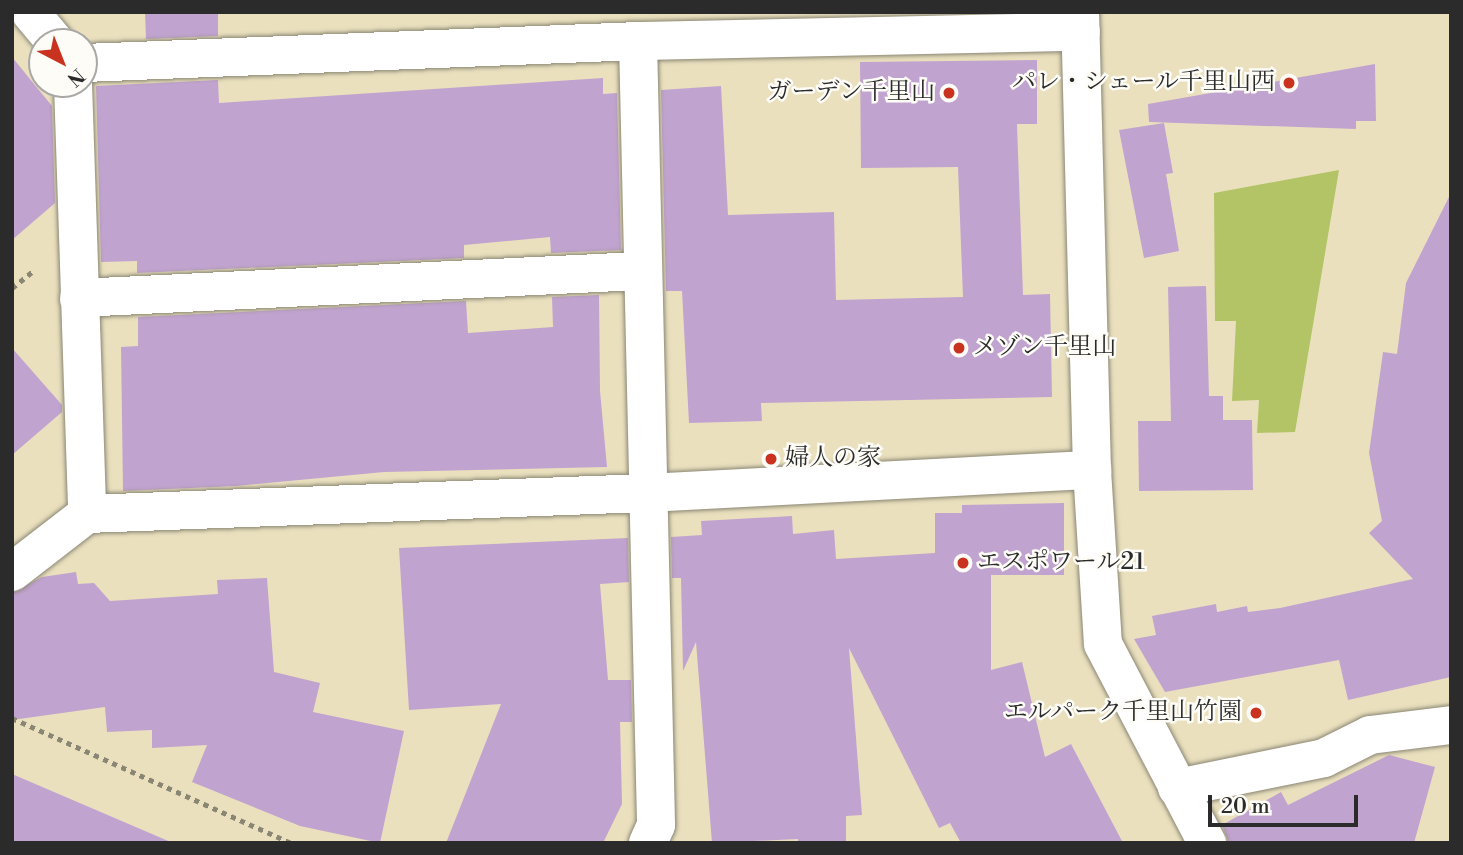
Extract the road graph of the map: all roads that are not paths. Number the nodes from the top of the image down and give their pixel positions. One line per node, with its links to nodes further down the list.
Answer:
1 (30, 12): 3 (street)
2 (1081, 22): 4 (street); 9 (street)
3 (43, 28)
4 (638, 41): 5 (street); 7 (street)
5 (98, 62)
6 (74, 98): 8 (street)
7 (640, 271): 8 (street); 10 (street)
8 (79, 298): 11 (street)
9 (1092, 470): 10 (street); 14 (street)
10 (647, 493): 11 (street); 15 (street)
11 (87, 514): 12 (street)
12 (12, 572)
13 (1451, 726): 14 (street)
14 (1177, 788): 16 (street)
15 (648, 843)
16 (1207, 843)

